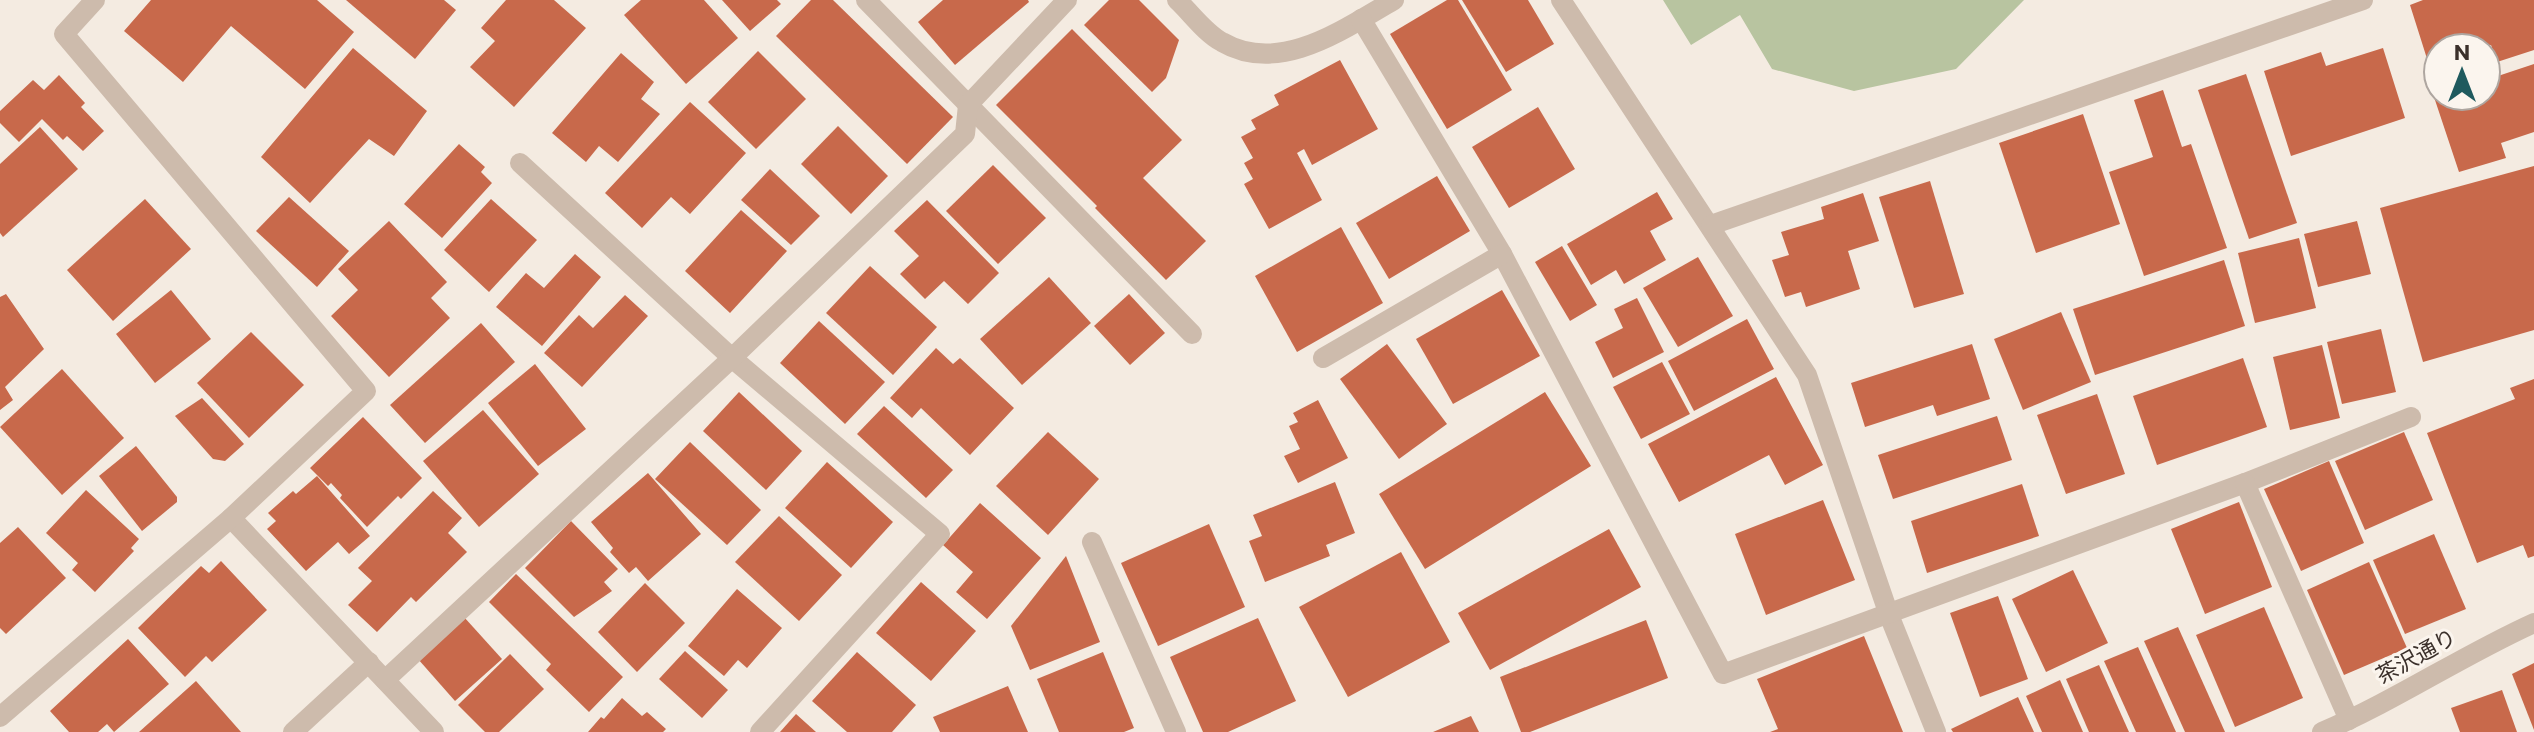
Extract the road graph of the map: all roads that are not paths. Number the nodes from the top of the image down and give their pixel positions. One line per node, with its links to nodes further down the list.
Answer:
1 (95, 0): 18 (street)
2 (866, 0): 9 (street)
3 (1067, 0): 9 (street)
4 (1177, 0): 8 (street)
5 (1394, 0): 8 (street)
6 (1561, 0): 11 (street)
7 (2363, 0): 11 (street)
8 (1361, 19): 12 (street)
9 (968, 105): 13 (street); 14 (street)
10 (520, 163): 14 (street)
11 (1711, 225): 20 (street)
12 (1502, 254): 15 (street); 20 (street)
13 (1192, 334)
14 (732, 358): 23 (street); 28 (street)
15 (1323, 358)
16 (2411, 417): 17 (street)
17 (2245, 483): 20 (street); 25 (street)
18 (231, 518): 22 (street); 24 (street)
19 (1092, 542): 29 (street)
20 (1889, 615): 30 (street)
21 (2534, 623): 25 (street, 茶沢通り)
22 (369, 662): 23 (street); 26 (street)
23 (385, 680): 27 (street)
24 (0, 717)
25 (2349, 720): 31 (street, 茶沢通り)
26 (293, 732)
27 (434, 732)
28 (760, 732)
29 (1176, 732)
30 (1936, 732)
31 (2322, 732)

